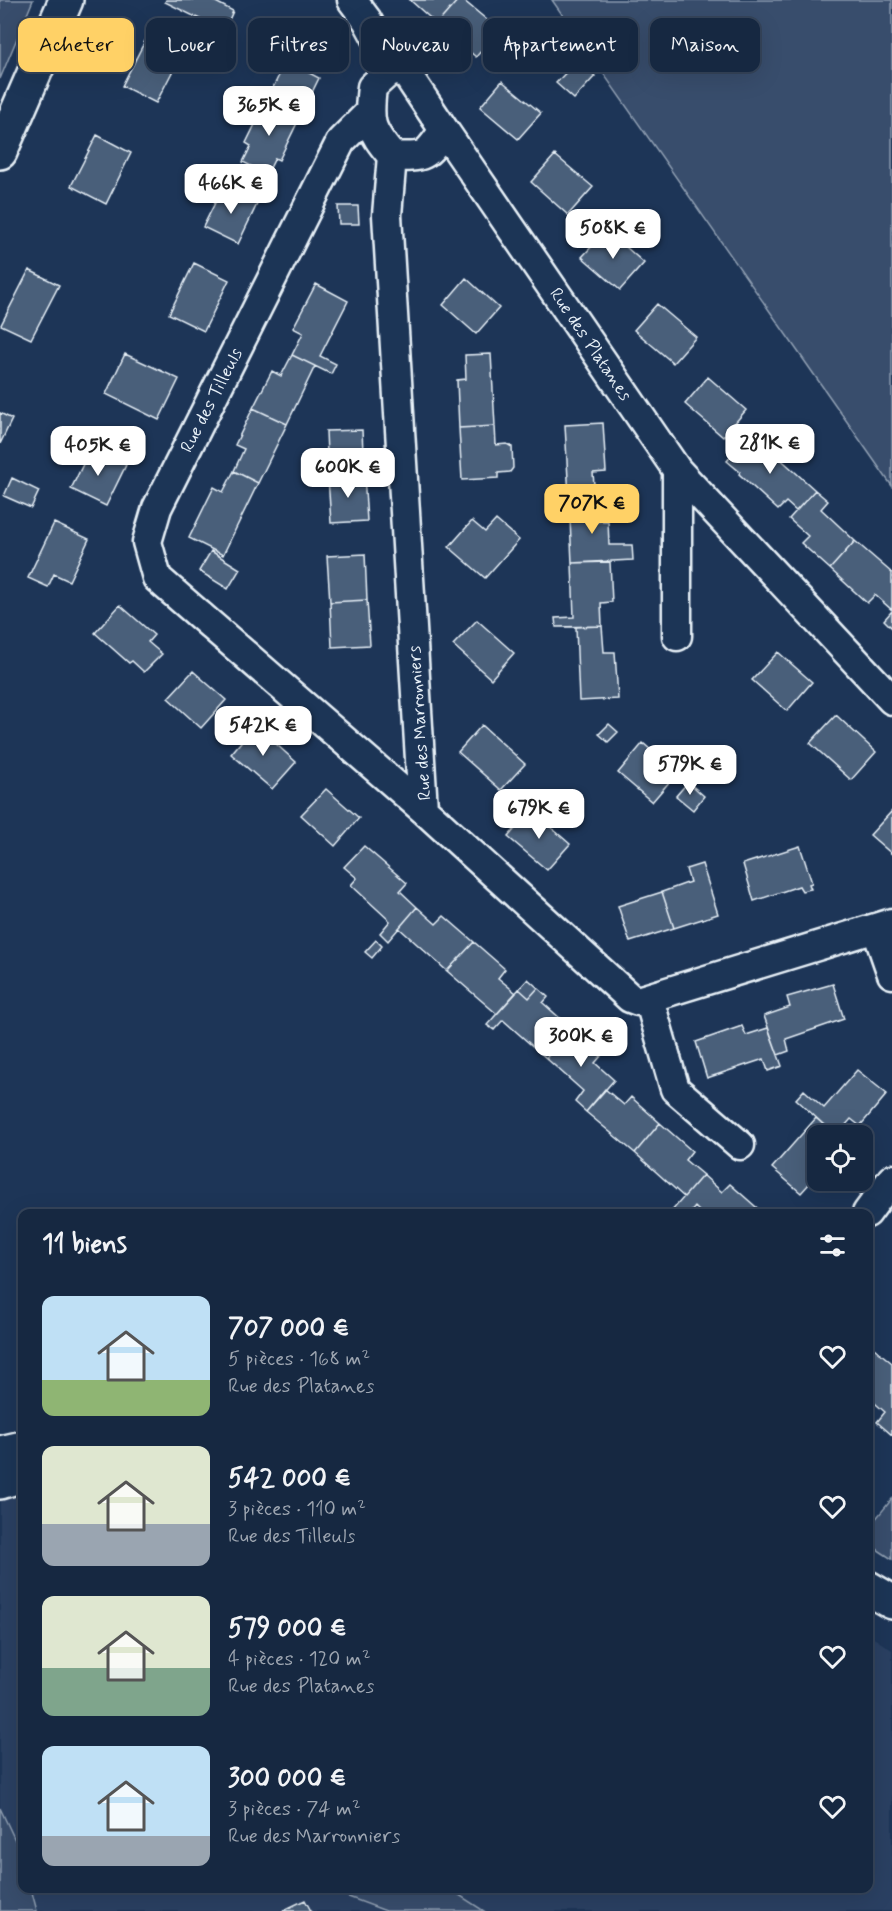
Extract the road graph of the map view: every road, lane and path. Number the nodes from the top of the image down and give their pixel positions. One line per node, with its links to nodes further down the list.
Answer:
1 (45, 0): 7 (main road)
2 (66, 0): 10 (main road)
3 (352, 0): 4 (street)
4 (366, 18)
5 (389, 72): 8 (street)
6 (402, 72): 9 (street)
7 (0, 104)
8 (369, 113): 11 (street); 15 (street, Rue des Tilleuls)
9 (444, 130): 11 (street); 12 (street, Rue des Platanes)
10 (0, 152)
11 (392, 156): 15 (street, Rue des Marronniers)
12 (677, 470): 13 (street); 14 (street, Rue des Platanes)
13 (678, 636)
14 (892, 700)
15 (423, 808): 18 (street, Rue des Marronniers)
16 (884, 925): 17 (street); 18 (street)
17 (892, 974)
18 (649, 999): 19 (street)
19 (740, 1145)
20 (892, 1179): 21 (street)
21 (870, 1209)
22 (18, 1449): 23 (main road)
23 (0, 1453)
24 (18, 1476): 25 (main road)
25 (0, 1482)
26 (873, 1591): 27 (main road)
27 (892, 1602)

